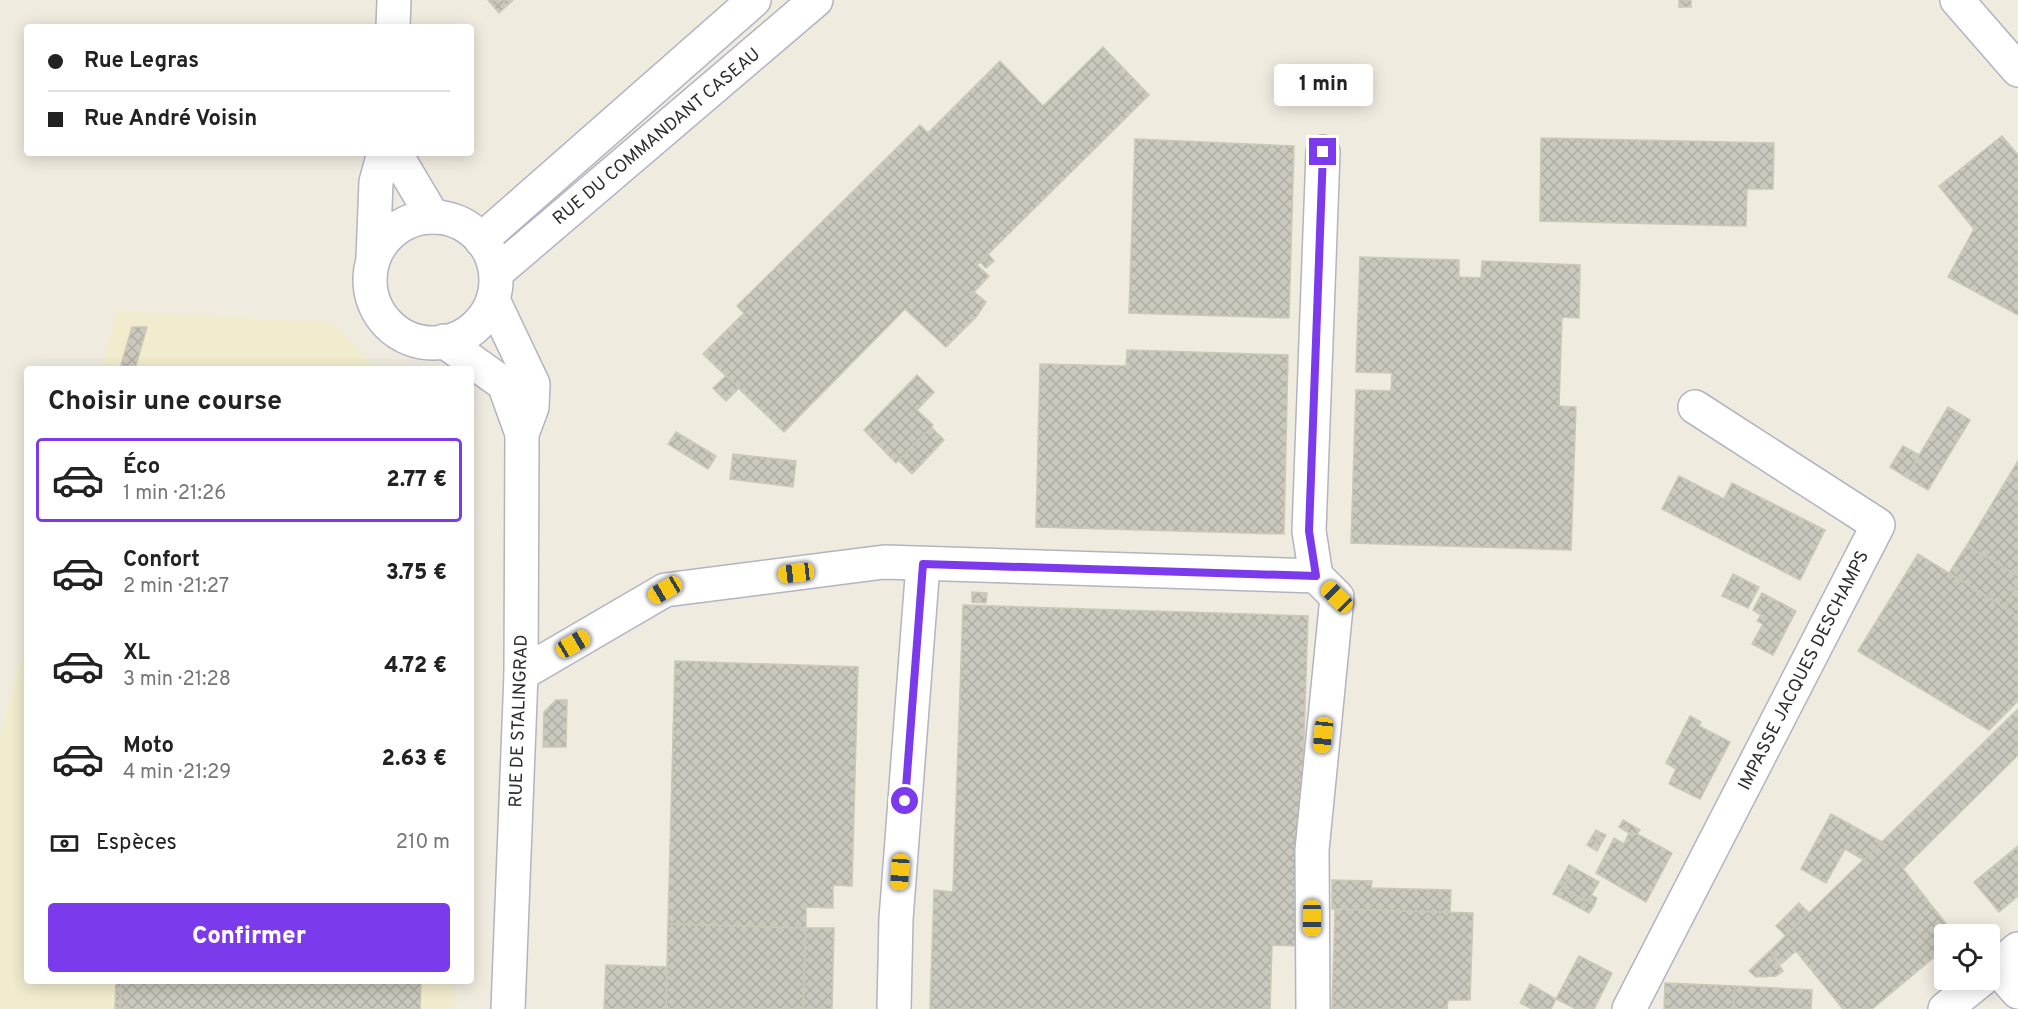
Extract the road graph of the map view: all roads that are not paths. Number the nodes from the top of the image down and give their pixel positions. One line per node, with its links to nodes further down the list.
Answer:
1 (394, 0): 5 (street)
2 (753, 0): 11 (street, RUE DU COMMANDANT CASEAU)
3 (816, 0): 13 (street, RUE DU COMMANDANT CASEAU)
4 (1957, 0): 6 (street)
5 (393, 24)
6 (2018, 70)
7 (1323, 152): 18 (street)
8 (383, 156): 12 (street)
9 (397, 156): 10 (street)
10 (432, 217): 11 (street); 12 (street)
11 (481, 240): 13 (street)
12 (373, 259): 14 (street)
13 (494, 286): 14 (street); 16 (street, RUE DE STALINGRAD)
14 (444, 341): 16 (street, RUE DE STALINGRAD)
15 (1695, 407): 26 (street, IMPASSE JACQUES DESCHAMPS)
16 (522, 434): 19 (street, RUE DE STALINGRAD)
17 (923, 564): 18 (street); 19 (street); 24 (street)
18 (1316, 576): 25 (street)
19 (521, 674): 23 (street, RUE DE STALINGRAD)
20 (2000, 972): 22 (street)
21 (1968, 990): 27 (street)
22 (2018, 992)
23 (508, 1009)
24 (894, 1009)
25 (1313, 1009)
26 (1629, 1009)
27 (1945, 1009)

